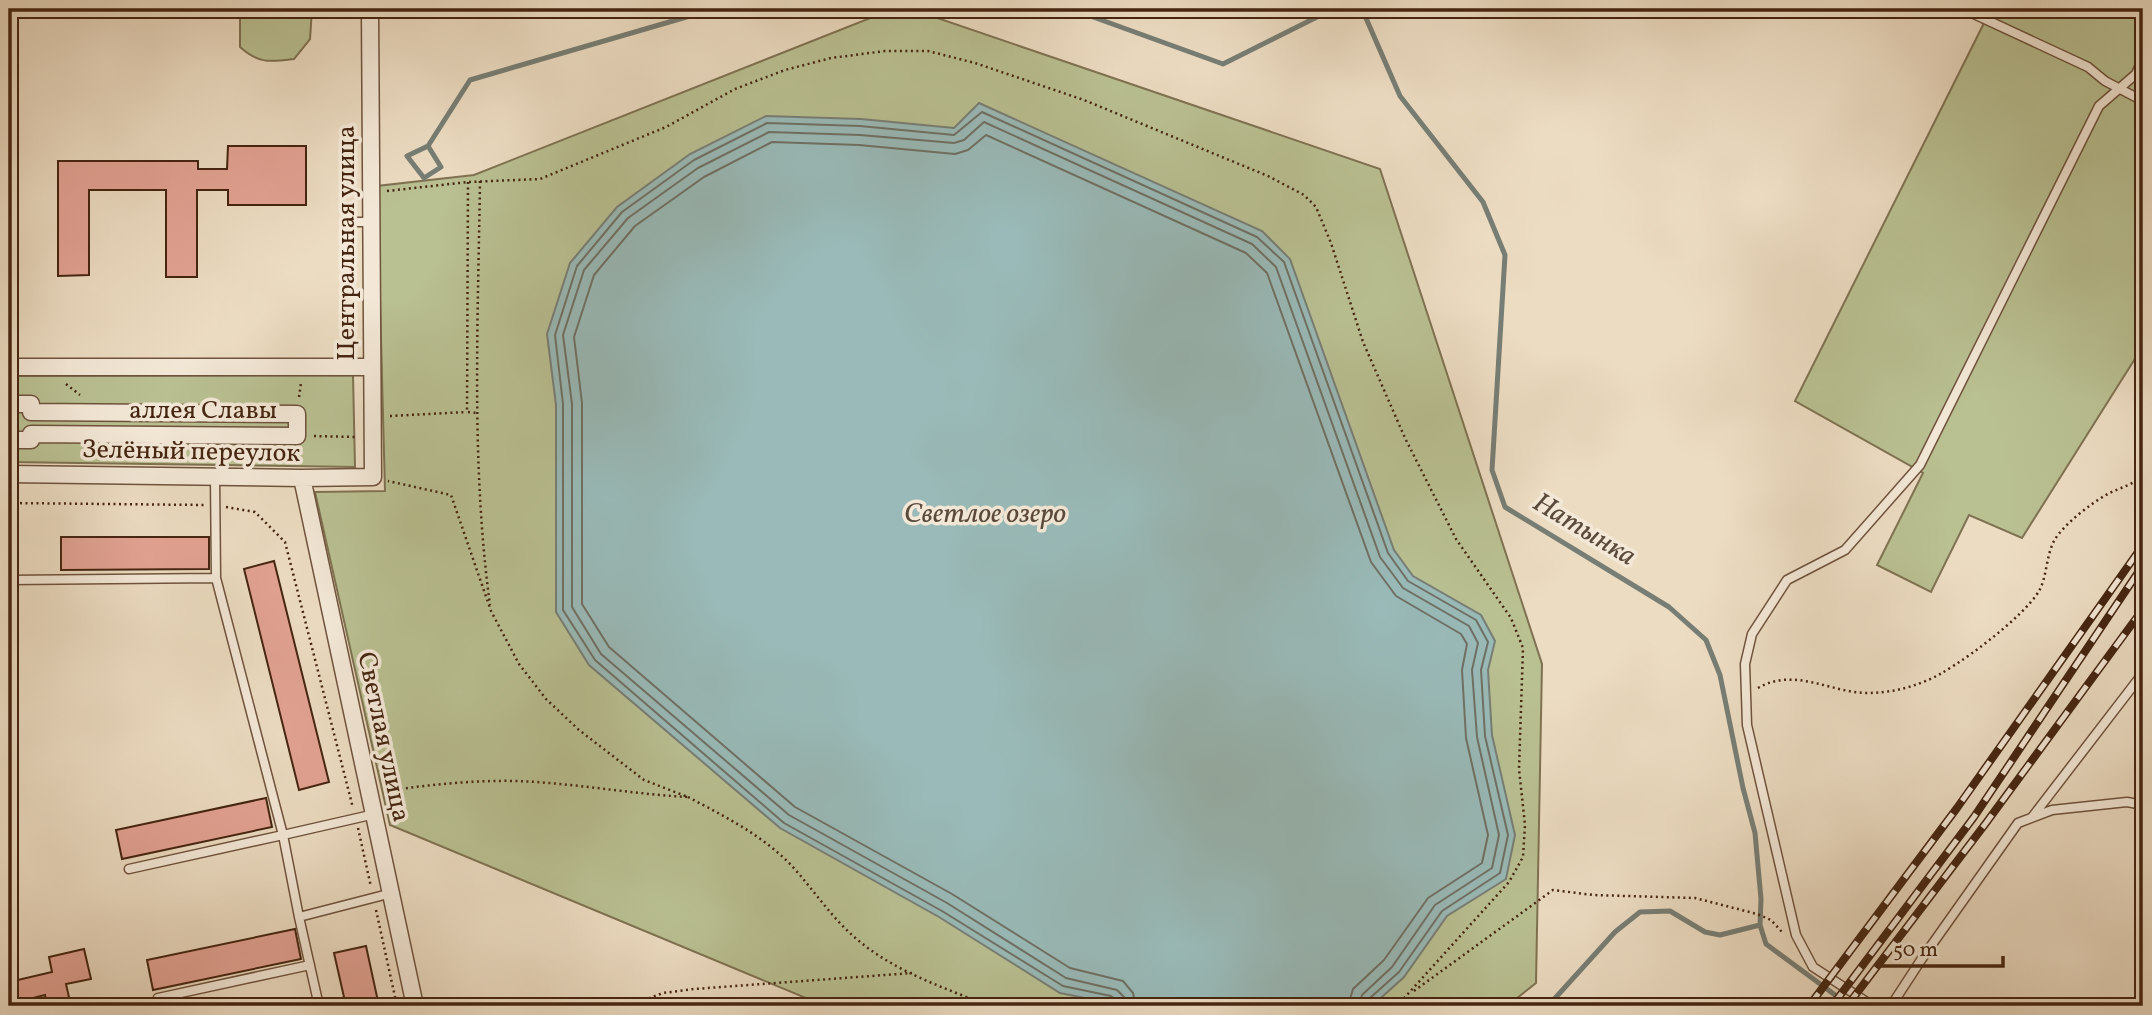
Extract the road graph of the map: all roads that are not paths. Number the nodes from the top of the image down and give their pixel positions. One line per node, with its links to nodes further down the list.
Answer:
1 (370, 9): 7 (street, Центральная улица)
2 (1974, 14): 4 (lane)
3 (2143, 58): 4 (lane)
4 (2118, 89): 5 (lane); 32 (lane)
5 (2143, 102)
6 (345, 222): 7 (lane)
7 (372, 222): 8 (street, Центральная улица)
8 (371, 366): 9 (street); 16 (street, Центральная улица)
9 (12, 367)
10 (9, 404): 11 (street, аллея Славы)
11 (31, 412): 12 (street); 12 (street, аллея Славы)
12 (31, 434): 13 (street, аллея Славы)
13 (9, 440)
14 (9, 474): 15 (street, Зелёный переулок)
15 (215, 476): 17 (street, Зелёный переулок); 18 (lane)
16 (373, 477): 17 (street, Зелёный переулок)
17 (302, 478): 22 (street, Светлая улица)
18 (216, 578): 19 (lane); 24 (lane)
19 (9, 580)
20 (2143, 673): 23 (lane)
21 (2143, 805): 23 (lane)
22 (375, 814): 24 (lane); 26 (street, Светлая улица)
23 (2031, 818): 33 (lane)
24 (282, 835): 25 (lane); 27 (lane)
25 (129, 869)
26 (392, 893): 27 (lane); 31 (street, Светлая улица)
27 (299, 917): 28 (lane)
28 (310, 965): 29 (lane); 30 (lane)
29 (158, 998)
30 (319, 1006)
31 (415, 1006)
32 (1872, 1006)
33 (1891, 1006)

